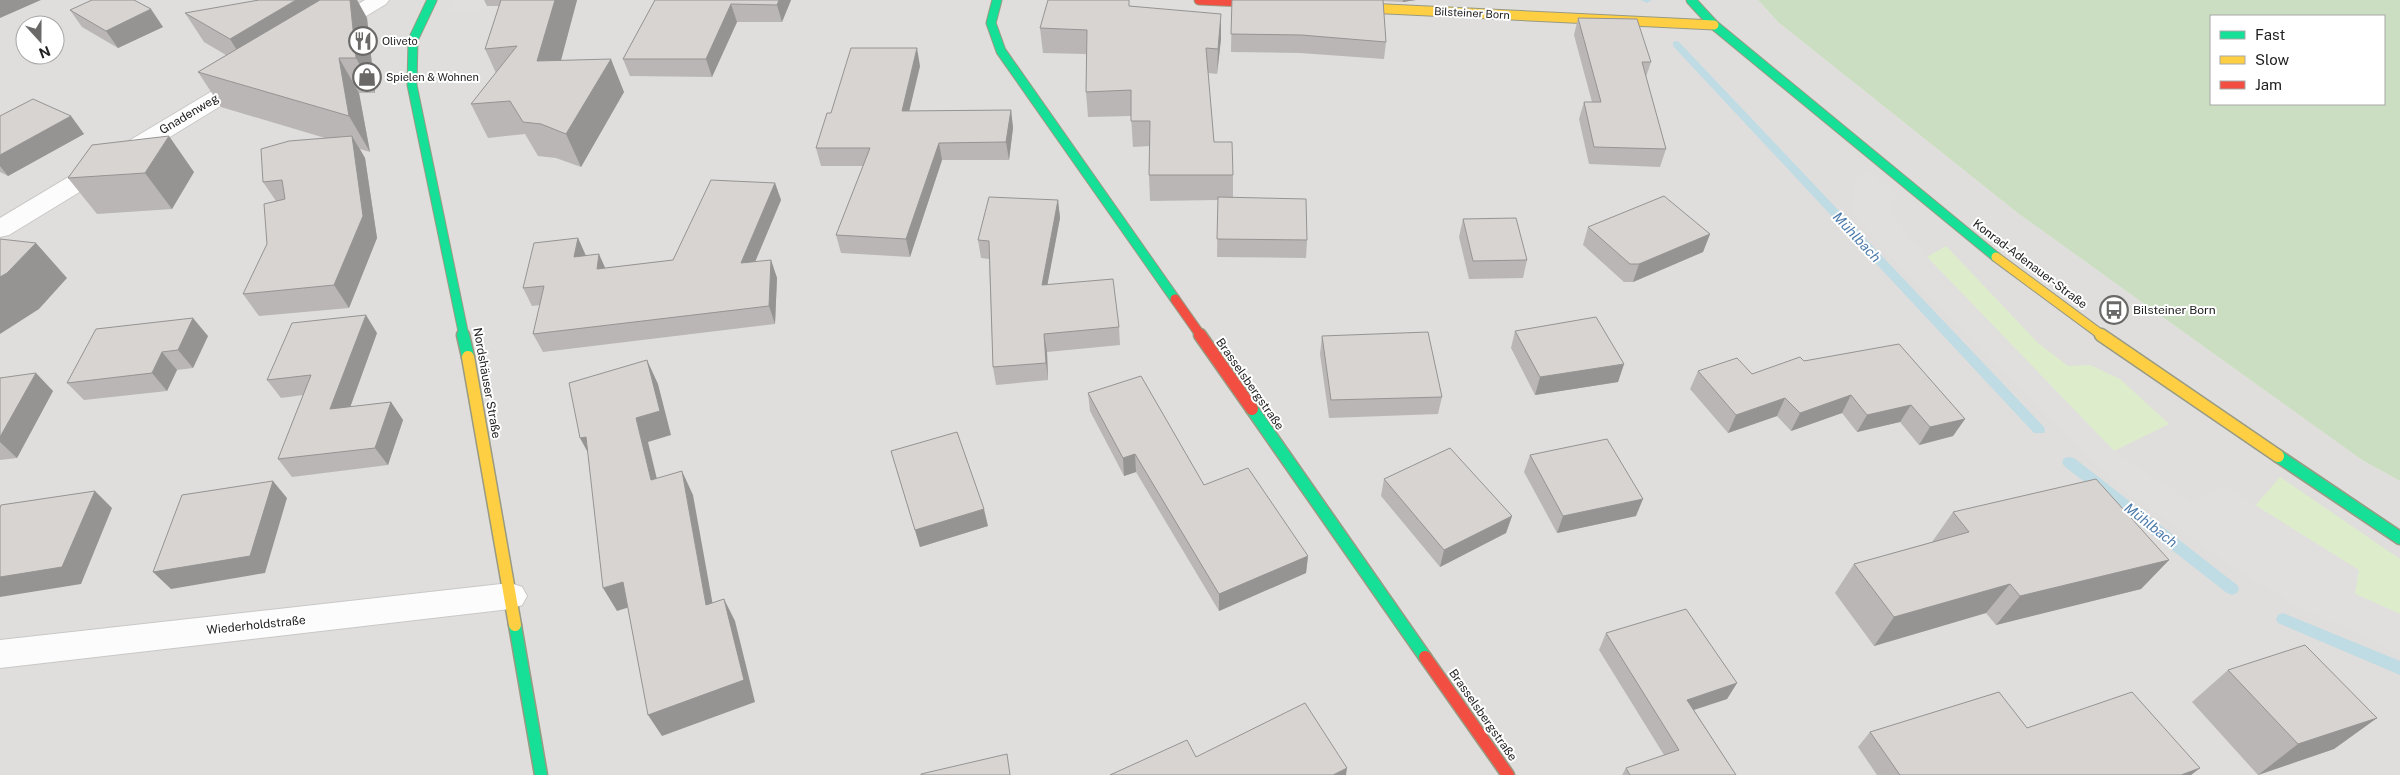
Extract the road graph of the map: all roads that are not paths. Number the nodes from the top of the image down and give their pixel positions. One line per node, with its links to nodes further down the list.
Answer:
1 (379, 0): 9 (street)
2 (432, 0): 13 (street, Nordshäuser Straße)
3 (996, 0): 16 (street, Brasselsbergstraße)
4 (1199, 0): 6 (street)
5 (1691, 0): 8 (street, Konrad-Adenauer-Straße)
6 (1278, 4)
7 (1336, 7): 8 (street, Bilsteiner Born)
8 (1714, 25): 12 (street, Konrad-Adenauer-Straße)
9 (311, 41)
10 (261, 71): 11 (street, Gnadenweg)
11 (0, 228)
12 (2400, 538)
13 (512, 596): 14 (street, Wiederholdstraße); 15 (street, Nordshäuser Straße)
14 (0, 654)
15 (541, 775)
16 (1508, 775)

